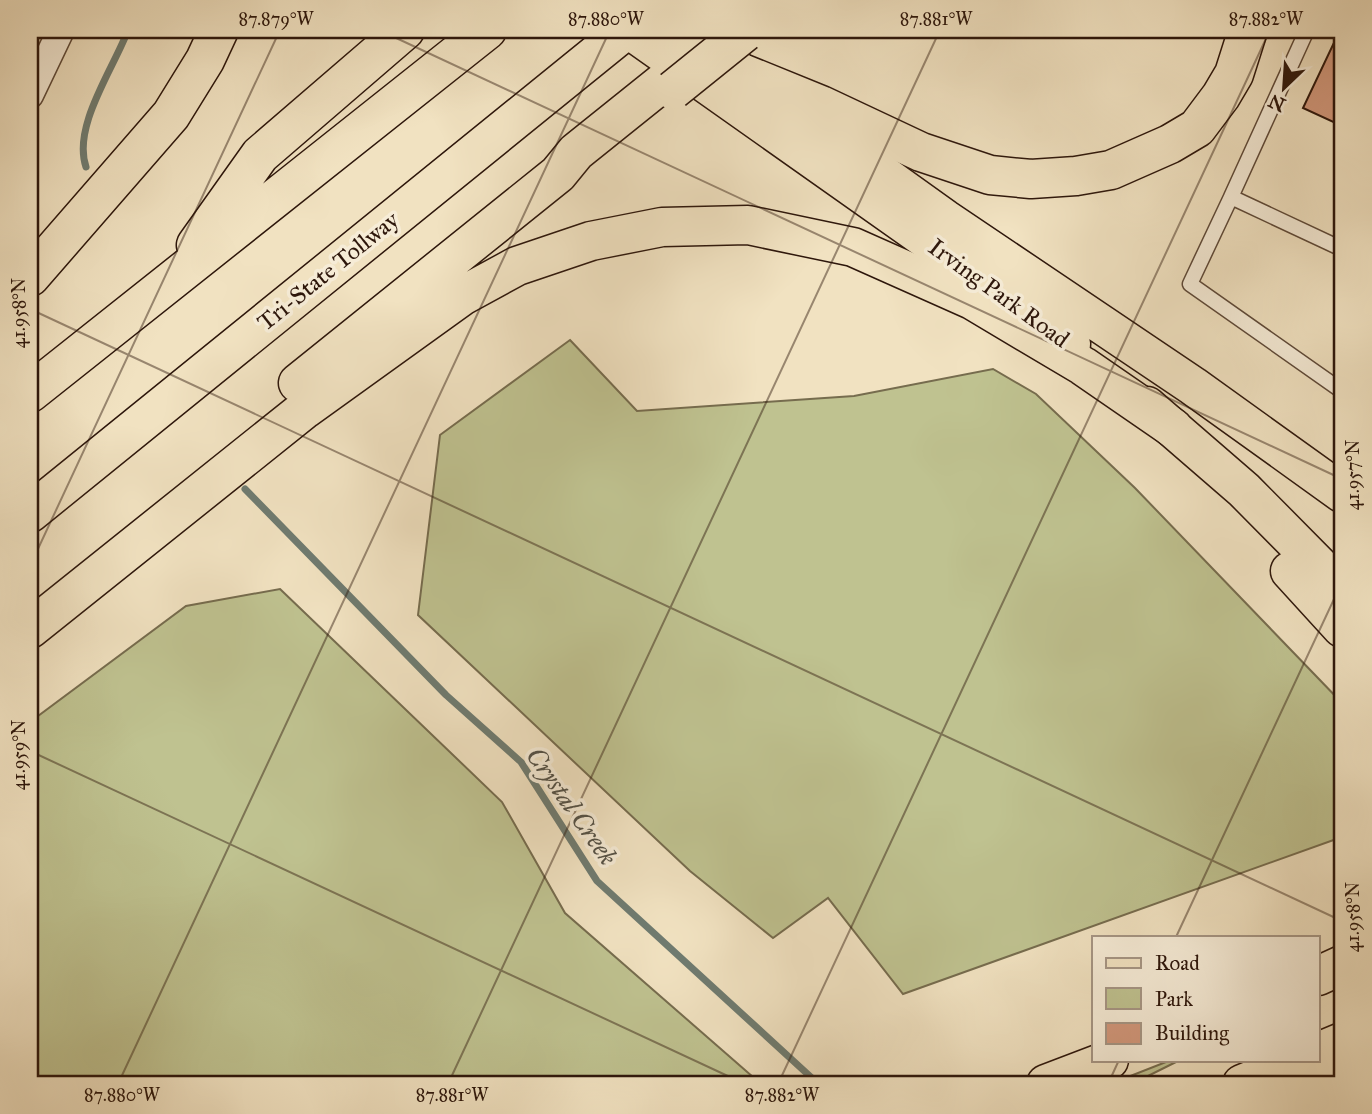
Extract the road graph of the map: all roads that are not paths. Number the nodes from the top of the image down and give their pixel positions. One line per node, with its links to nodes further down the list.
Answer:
1 (61, 30): 11 (street)
2 (219, 30): 14 (main road)
3 (405, 30): 15 (main road)
4 (487, 30): 15 (main road)
5 (681, 30): 10 (main road, Irving Park Road)
6 (1248, 30): 10 (main road)
7 (1307, 30): 12 (lane)
8 (740, 31): 23 (main road)
9 (621, 35): 18 (main road, Irving Park Road); 21 (main road, Tri-State Tollway)
10 (742, 73): 20 (main road, Irving Park Road)
11 (30, 95)
12 (1231, 197): 13 (lane); 16 (lane)
13 (1342, 249)
14 (30, 277)
15 (168, 284): 17 (main road)
16 (1342, 391)
17 (30, 393)
18 (1173, 428): 19 (main road, Irving Park Road); 25 (main road)
19 (1244, 490): 22 (main road, Irving Park Road); 24 (main road)
20 (1342, 493)
21 (30, 513)
22 (1342, 589)
23 (30, 605)
24 (1342, 628)
25 (30, 629)
26 (1342, 965): 27 (main road)
27 (1320, 975)
28 (1342, 1042): 29 (main road)
29 (1320, 1051)
30 (1104, 1062): 33 (main road)
31 (1295, 1062): 34 (main road)
32 (1342, 1078): 35 (main road)
33 (1046, 1084)
34 (1242, 1084)
35 (1327, 1084)

